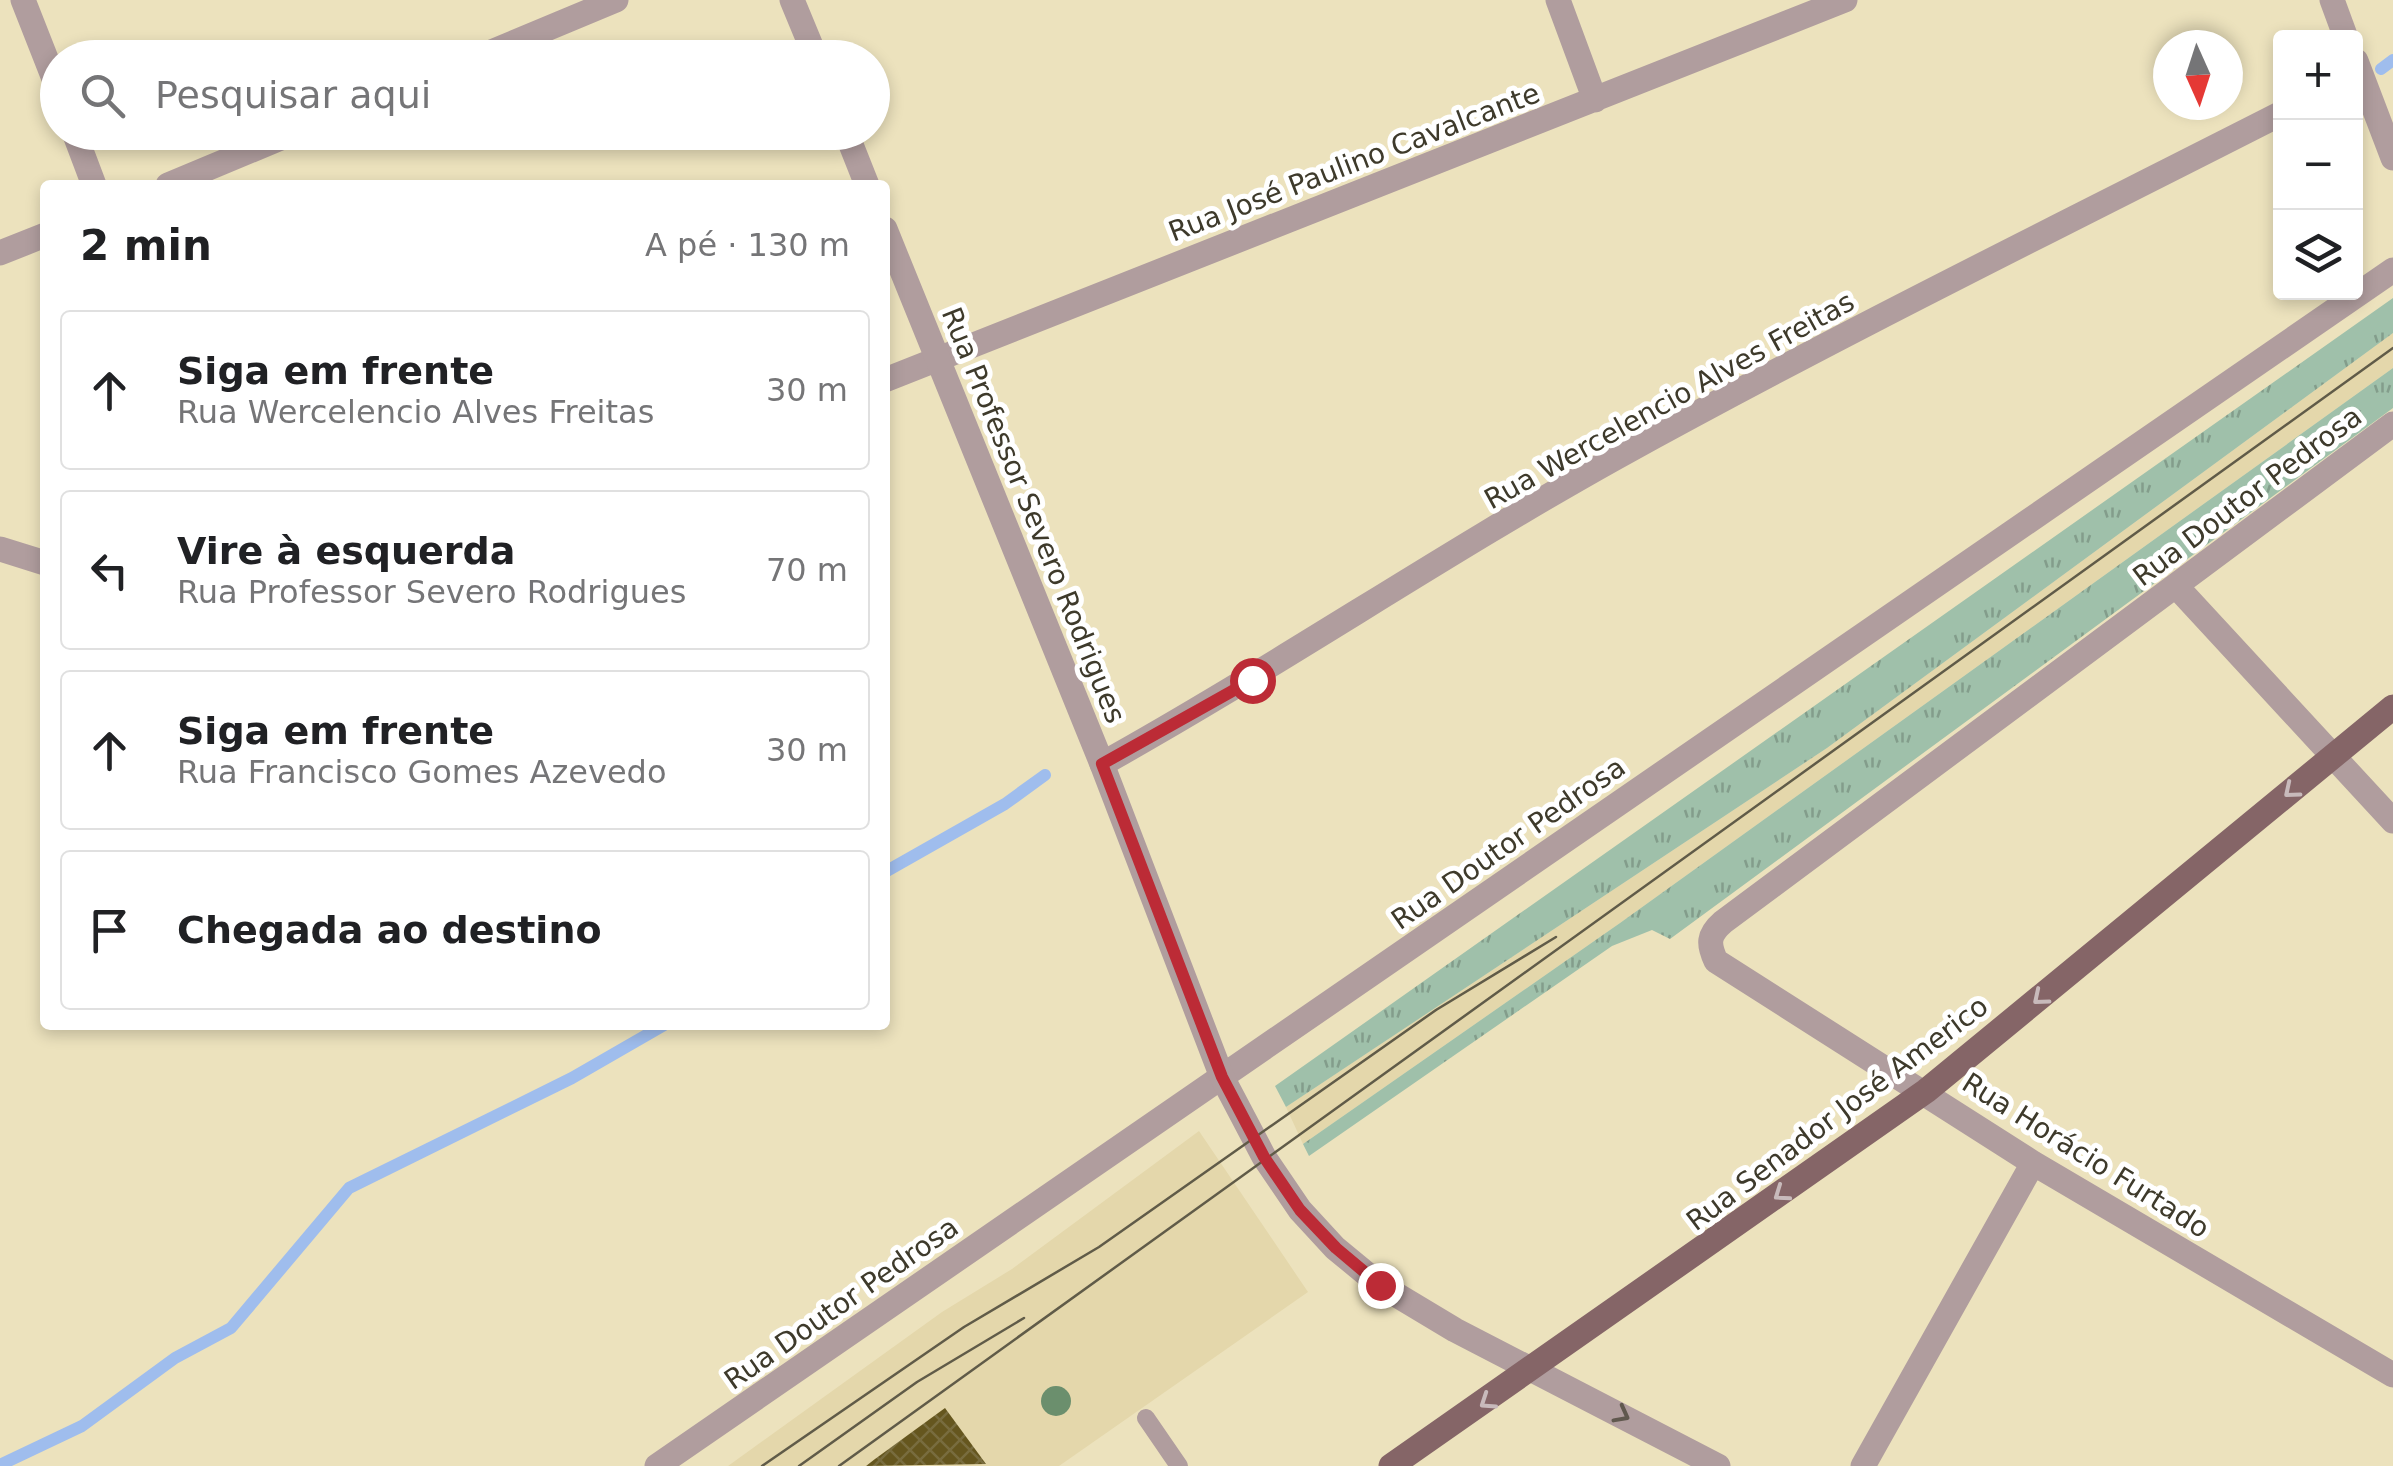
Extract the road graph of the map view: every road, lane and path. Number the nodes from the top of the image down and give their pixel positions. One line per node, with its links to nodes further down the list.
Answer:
1 (23, 0): 10 (street)
2 (616, 0): 8 (street)
3 (792, 0): 9 (street)
4 (1558, 0): 12 (street)
5 (1845, 0): 12 (street, Rua José Paulino Cavalcante)
6 (2332, 0): 7 (street)
7 (2343, 30)
8 (519, 40)
9 (809, 40)
10 (40, 43)
11 (2363, 86): 17 (street)
12 (1595, 100): 25 (street, Rua José Paulino Cavalcante)
13 (2273, 118): 33 (street, Rua Wercelencio Alves Freitas)
14 (81, 150): 18 (street)
15 (252, 150): 19 (street)
16 (853, 150): 20 (street)
17 (2393, 158)
18 (92, 180)
19 (180, 180)
20 (865, 180)
21 (40, 237): 23 (street)
22 (890, 240): 25 (street, Rua Professor Severo Rodrigues)
23 (0, 253)
24 (2393, 270): 36 (street, Rua Doutor Pedrosa)
25 (938, 358): 26 (street, Rua José Paulino Cavalcante); 33 (street, Rua Professor Severo Rodrigues)
26 (890, 378)
27 (2393, 424): 30 (street, Rua Doutor Pedrosa)
28 (0, 550): 29 (street)
29 (40, 561)
30 (2176, 586): 32 (street); 35 (street, Rua Doutor Pedrosa)
31 (2393, 707): 32 (main road, Rua Senador José Americo)
32 (2333, 756): 34 (street); 37 (main road, Rua Senador José Americo, one-way to 37)
33 (1102, 764): 36 (street, Rua Professor Severo Rodrigues)
34 (2393, 821)
35 (1710, 943): 37 (street, Rua Horácio Furtado)
36 (1222, 1077): 39 (street, Rua Professor Severo Rodrigues); 42 (street, Rua Doutor Pedrosa)
37 (1926, 1091): 38 (street, Rua Horácio Furtado); 39 (main road, Rua Senador José Americo, one-way to 39)
38 (2033, 1162): 40 (street, Rua Horácio Furtado); 46 (street)
39 (1536, 1369): 44 (main road, Rua Senador José Americo, one-way to 44); 45 (street, Rua Professor Severo Rodrigues, one-way to 45)
40 (2393, 1375)
41 (1146, 1418): 43 (lane)
42 (658, 1466)
43 (1179, 1466)
44 (1391, 1466)
45 (1718, 1466)
46 (1862, 1466)

